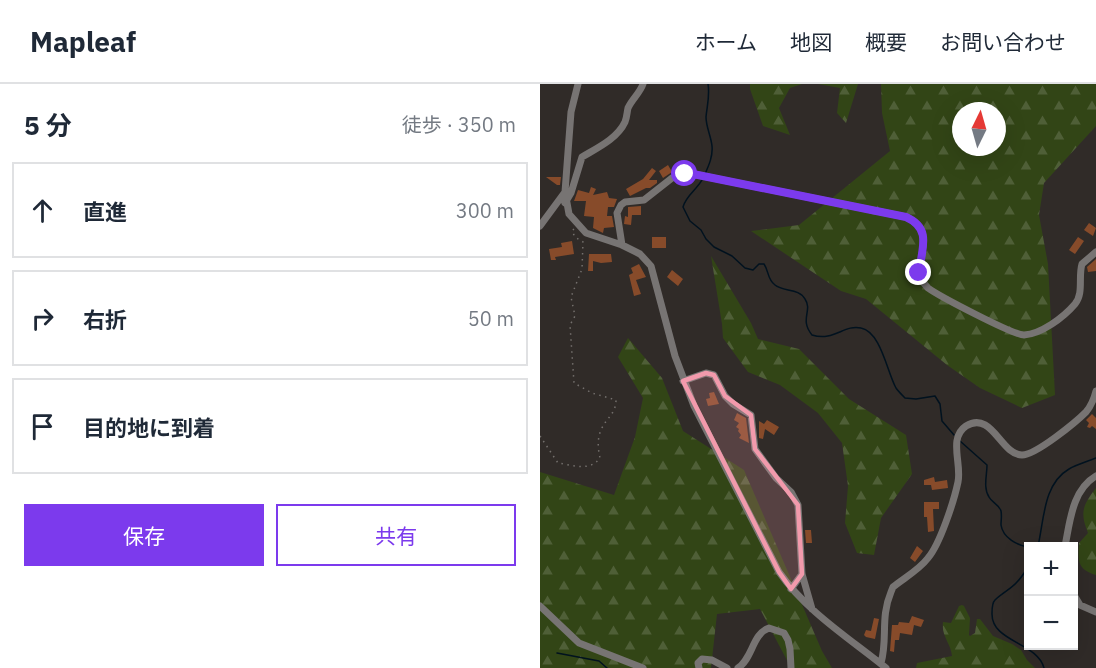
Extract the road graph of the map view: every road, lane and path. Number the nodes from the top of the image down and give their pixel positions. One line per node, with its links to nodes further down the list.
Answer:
1 (578, 84): 3 (street)
2 (643, 84): 4 (street)
3 (565, 192): 4 (street); 5 (street)
4 (565, 203): 6 (street)
5 (540, 226)
6 (579, 226): 7 (street); 11 (path)
7 (622, 245): 8 (street); 9 (street)
8 (1096, 252)
9 (683, 381): 14 (street); 15 (street)
10 (1096, 391): 20 (street)
11 (540, 436)
12 (1096, 476): 13 (street)
13 (1066, 542)
14 (802, 574): 15 (street); 18 (street)
15 (791, 589): 18 (street)
16 (1075, 596): 19 (street)
17 (540, 606): 21 (street)
18 (813, 611): 20 (street)
19 (1096, 612)
20 (884, 666)
21 (643, 668)
22 (699, 668): 23 (street)
23 (727, 668)
24 (738, 668): 25 (street)
25 (791, 668)

